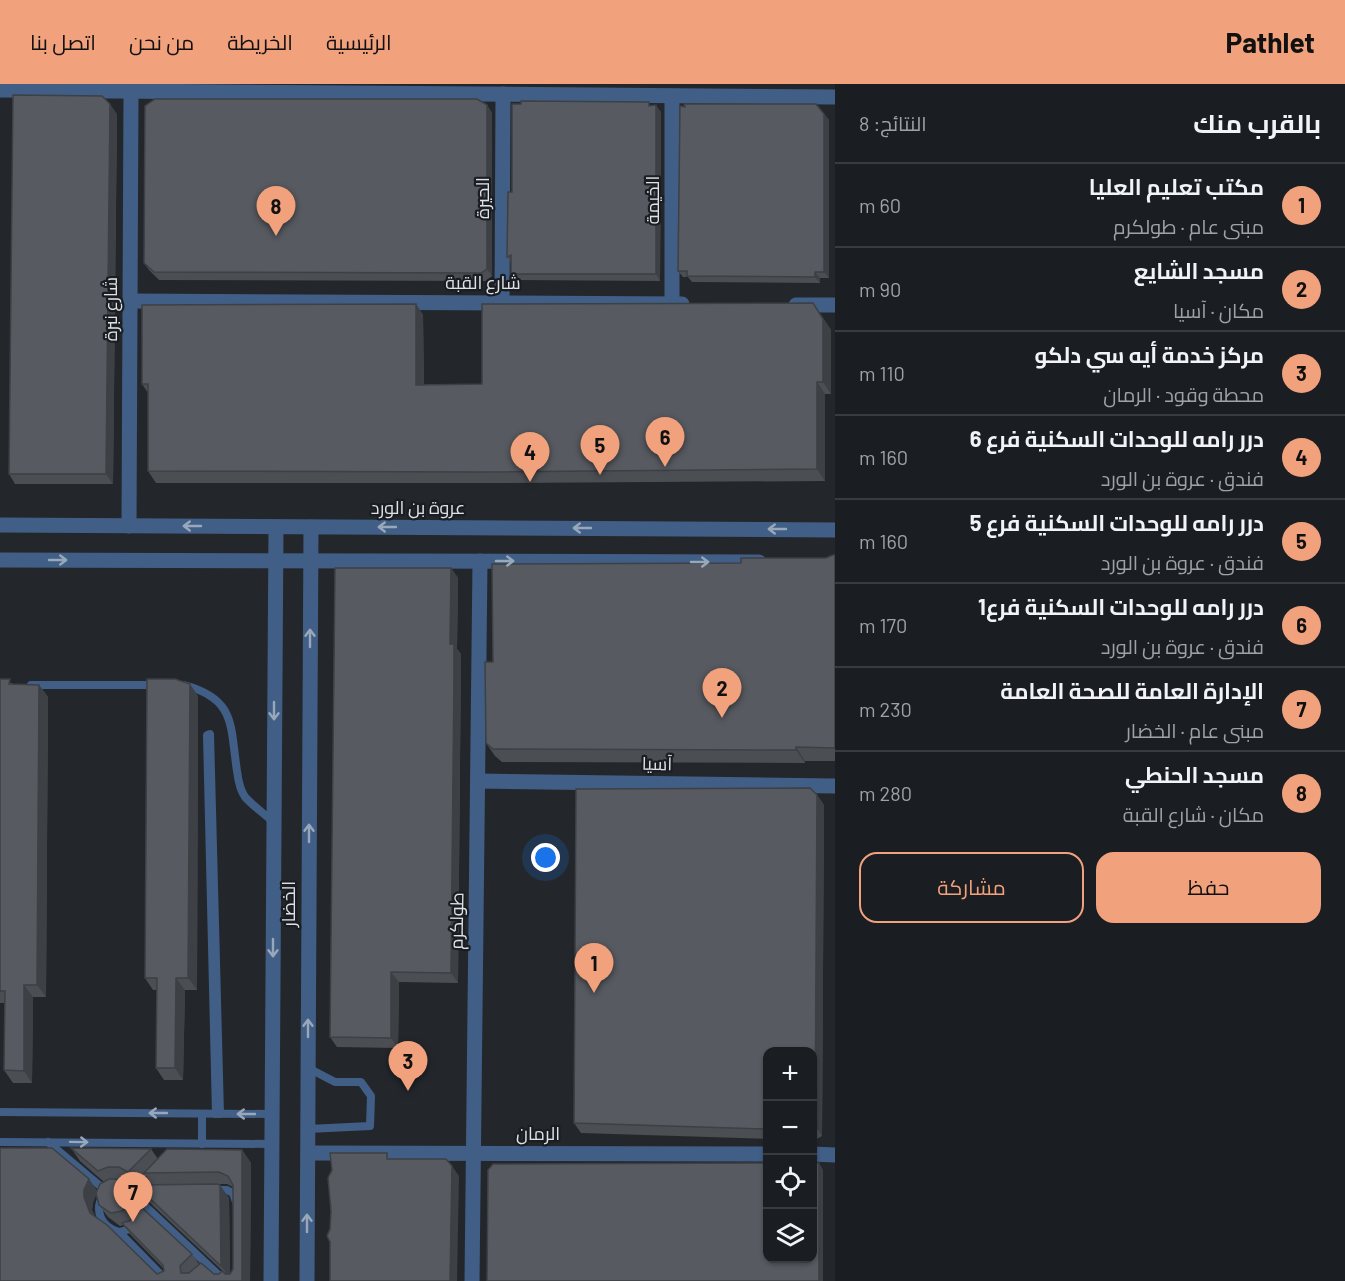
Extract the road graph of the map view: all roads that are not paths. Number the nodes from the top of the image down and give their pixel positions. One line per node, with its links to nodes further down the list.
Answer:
1 (296, 88): 4 (street); 5 (street)
2 (554, 89): 5 (street); 6 (street)
3 (0, 90): 4 (street)
4 (131, 92): 8 (street, شارع نبرة)
5 (503, 94): 9 (street, الحيرة)
6 (672, 97): 7 (street); 10 (street, الخيمة)
7 (835, 97)
8 (130, 301): 9 (street, شارع القبة); 15 (street, شارع نبرة)
9 (502, 302): 10 (street, شارع القبة)
10 (672, 304): 11 (street, شارع القبة)
11 (695, 304)
12 (777, 305): 13 (street)
13 (835, 305)
14 (0, 525): 15 (street, عروة بن الورد)
15 (129, 526): 16 (street, عروة بن الورد, one-way to 15)
16 (276, 527): 17 (street, عروة بن الورد); 20 (street, الخضار)
17 (311, 527): 18 (street, عروة بن الورد, one-way to 17); 21 (street, الخضار)
18 (835, 530)
19 (0, 560): 20 (street, one-way to 20)
20 (275, 561): 21 (street); 29 (street, الخضار, one-way to 29)
21 (310, 561): 22 (street); 30 (street, الخضار, one-way to 21)
22 (480, 561): 23 (street, one-way to 23); 27 (street, طولكرم)
23 (776, 562)
24 (23, 685): 25 (lane)
25 (161, 685)
26 (173, 685): 29 (lane)
27 (478, 781): 28 (street, آسيا); 43 (street, طولكرم)
28 (835, 786)
29 (274, 822): 34 (street, الخضار, one-way to 34)
30 (308, 1068): 35 (street, الخضار); 35 (lane)
31 (0, 1113): 32 (lane, one-way to 31)
32 (202, 1114): 33 (lane); 39 (lane)
33 (218, 1114): 33 (lane); 34 (lane, one-way to 33)
34 (272, 1114): 40 (street, الخضار)
35 (308, 1128): 42 (street, الخضار)
36 (0, 1142): 37 (lane)
37 (48, 1142): 38 (lane, one-way to 38); 49 (lane)
38 (186, 1143): 39 (lane); 41 (lane)
39 (202, 1144): 40 (lane)
40 (272, 1144): 58 (street, الخضار)
41 (178, 1152)
42 (308, 1153): 43 (street, الرمان); 59 (street, الخضار, one-way to 42)
43 (474, 1154): 44 (street, الرمان); 60 (street, طولكرم)
44 (763, 1154)
45 (817, 1155): 46 (street)
46 (835, 1155)
47 (147, 1188): 50 (lane)
48 (205, 1190): 52 (lane)
49 (106, 1191): 50 (lane); 53 (lane)
50 (138, 1192): 51 (lane)
51 (145, 1206): 53 (lane); 54 (lane)
52 (236, 1210)
53 (119, 1232): 56 (lane)
54 (210, 1267): 55 (lane); 57 (lane)
55 (202, 1274)
56 (167, 1281)
57 (225, 1281)
58 (271, 1281)
59 (307, 1281)
60 (472, 1281)

